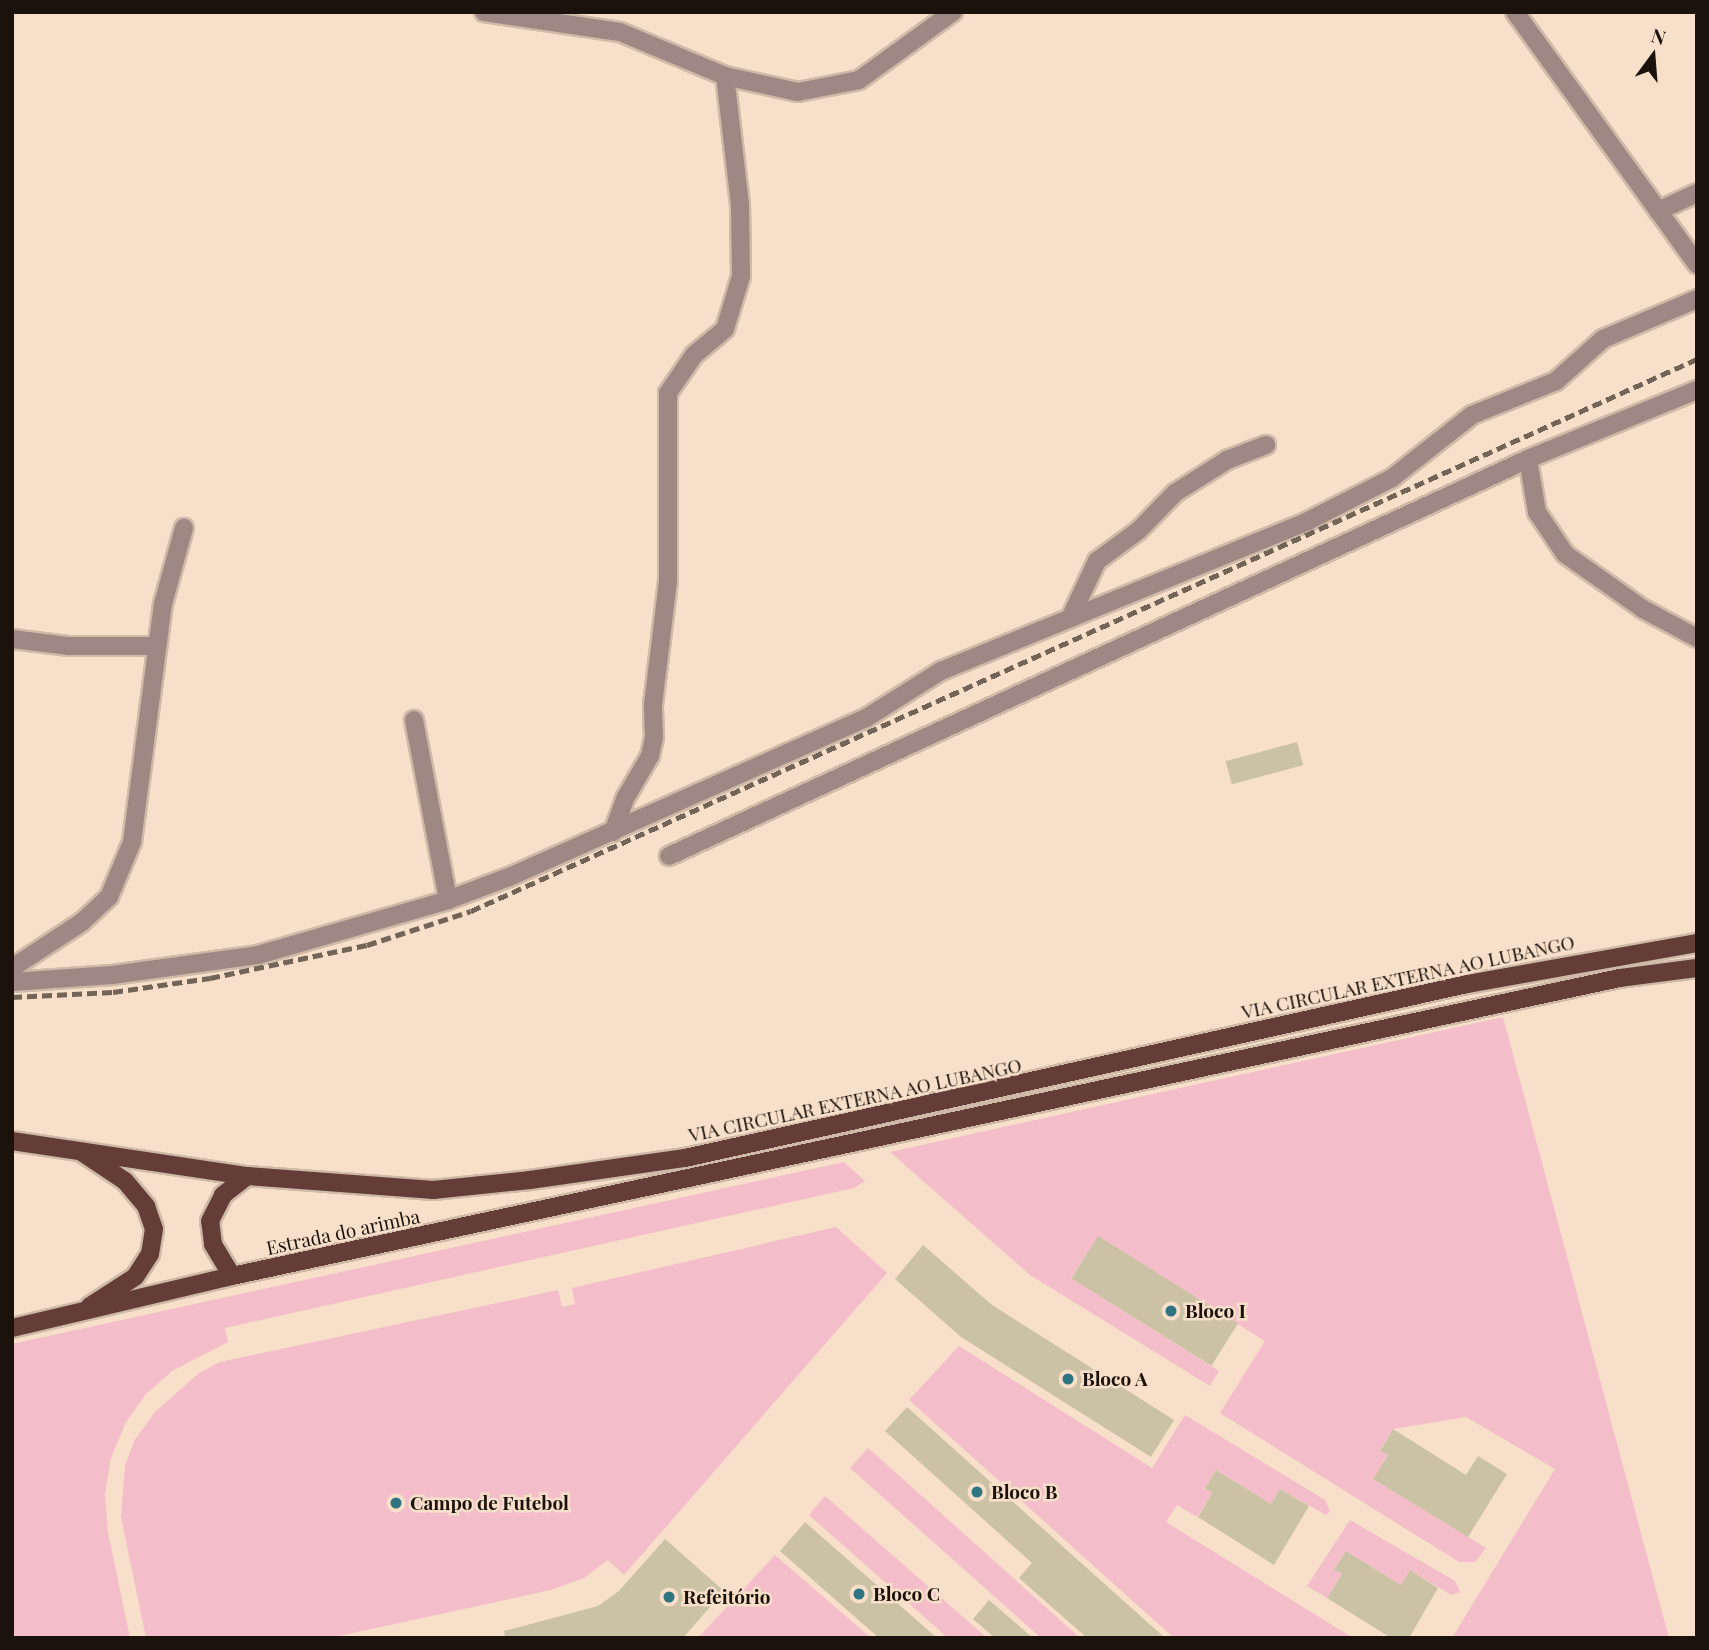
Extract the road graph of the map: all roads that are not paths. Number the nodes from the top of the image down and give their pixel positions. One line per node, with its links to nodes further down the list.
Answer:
1 (484, 12): 4 (street)
2 (953, 12): 4 (street)
3 (1515, 12): 6 (street)
4 (725, 76): 18 (street)
5 (1697, 193): 6 (street)
6 (1658, 211): 7 (street)
7 (1697, 264)
8 (1697, 299): 13 (street)
9 (1697, 390): 11 (street)
10 (1266, 444): 13 (street)
11 (1528, 459): 14 (street); 19 (street)
12 (184, 528): 16 (street)
13 (1072, 614): 18 (street)
14 (1697, 638)
15 (12, 639): 16 (street)
16 (157, 646): 22 (street)
17 (414, 720): 20 (street)
18 (613, 832): 20 (street)
19 (669, 856)
20 (448, 900): 24 (street)
21 (1697, 943): 27 (main road, VIA CIRCULAR EXTERNA AO LUBANGO)
22 (12, 968)
23 (1697, 968): 28 (main road, Estrada do arimba)
24 (12, 982)
25 (12, 1141): 26 (main road, VIA CIRCULAR EXTERNA AO LUBANGO)
26 (79, 1150): 27 (main road, VIA CIRCULAR EXTERNA AO LUBANGO); 29 (main road)
27 (247, 1176): 28 (main road)
28 (232, 1276): 29 (main road, Estrada do arimba)
29 (78, 1313): 30 (main road, Estrada do arimba)
30 (12, 1328)

